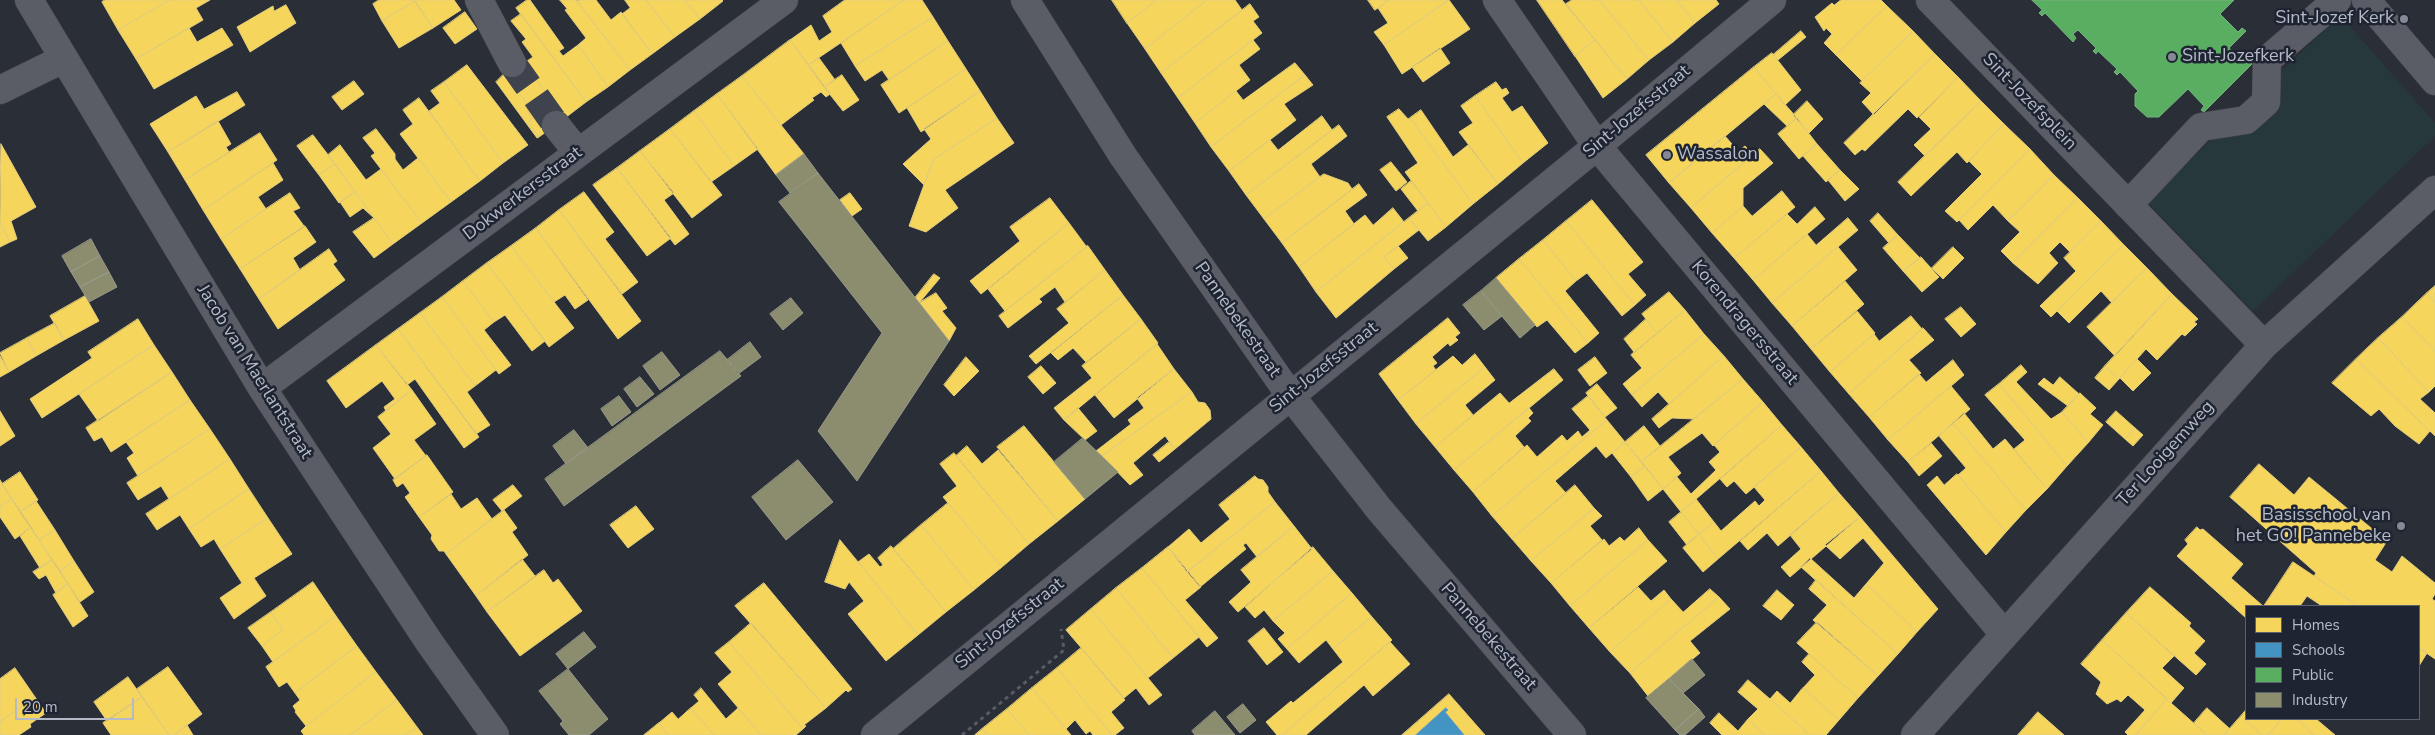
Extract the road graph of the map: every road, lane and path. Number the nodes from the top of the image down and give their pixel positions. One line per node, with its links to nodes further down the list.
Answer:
1 (29, 0): 10 (street, Jacob van Maerlantstraat)
2 (479, 0): 11 (street)
3 (784, 0): 16 (street, Dokwerkersstraat)
4 (1026, 0): 21 (street, Pannebekestraat)
5 (1497, 0): 15 (street, Korendragersstraat)
6 (1772, 0): 15 (street, Sint-Jozefsstraat)
7 (1930, 0): 18 (street, Sint-Jozefsplein)
8 (2337, 0): 18 (street)
9 (2366, 0): 12 (street)
10 (63, 59): 13 (street); 20 (street, Jacob van Maerlantstraat)
11 (512, 63)
12 (2435, 81)
13 (0, 90)
14 (556, 125): 16 (street)
15 (1597, 146): 21 (street, Sint-Jozefsstraat); 23 (street, Korendragersstraat)
16 (578, 153): 20 (street, Dokwerkersstraat)
17 (2435, 190): 19 (street, Ter Looigemweg)
18 (2128, 205): 19 (street, Sint-Jozefsplein)
19 (2264, 345): 23 (street, Ter Looigemweg)
20 (262, 388): 24 (street, Jacob van Maerlantstraat)
21 (1290, 395): 25 (street, Sint-Jozefsstraat); 27 (street, Pannebekestraat)
22 (1060, 625): 26 (path)
23 (2004, 634): 28 (street, Ter Looigemweg)
24 (495, 735)
25 (875, 735)
26 (962, 735)
27 (1572, 735)
28 (1915, 735)

